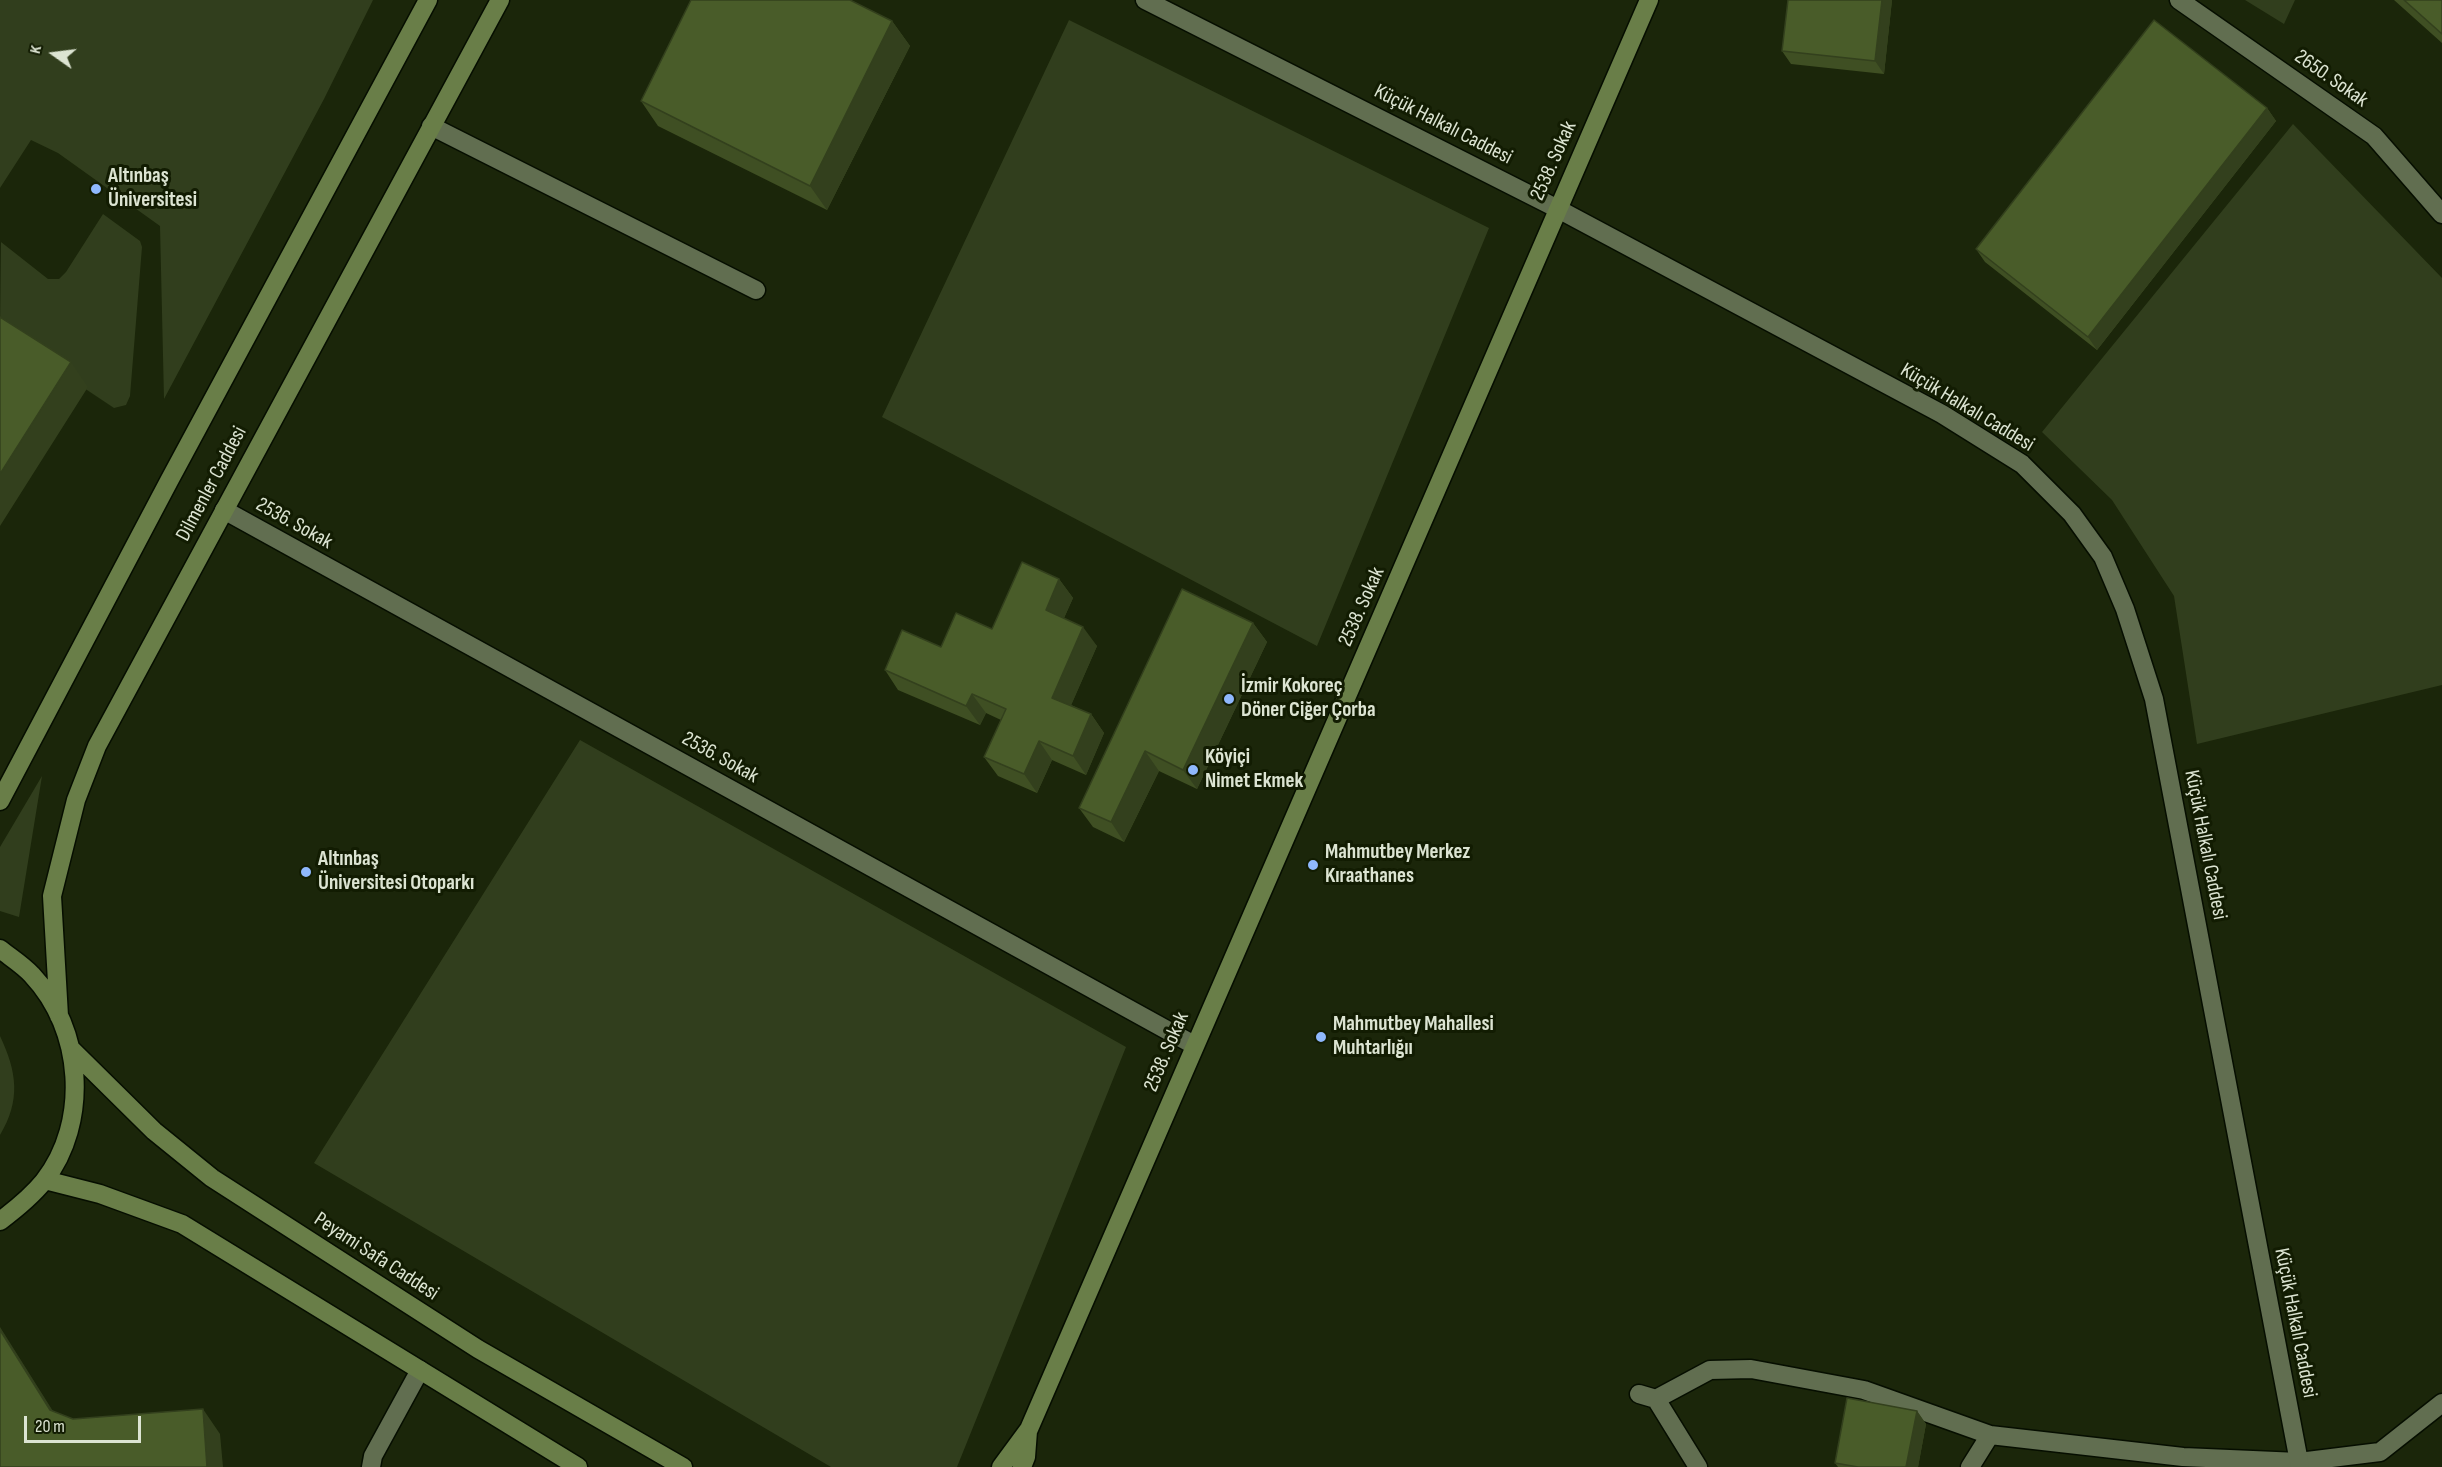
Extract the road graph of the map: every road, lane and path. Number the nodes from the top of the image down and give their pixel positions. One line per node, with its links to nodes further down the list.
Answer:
1 (428, 0): 11 (street, Dilmenler Caddesi)
2 (500, 0): 6 (street, Dilmenler Caddesi)
3 (1145, 0): 7 (street, Küçük Halkalı Caddesi)
4 (1649, 0): 7 (street, 2538. Sokak)
5 (2179, 0): 8 (street, 2650. Sokak)
6 (431, 126): 9 (street); 10 (street, Dilmenler Caddesi)
7 (1558, 209): 14 (street, 2538. Sokak); 23 (street, Küçük Halkalı Caddesi)
8 (2442, 214)
9 (756, 290)
10 (224, 510): 13 (street, Dilmenler Caddesi); 14 (street, 2536. Sokak)
11 (0, 801)
12 (0, 949): 13 (street)
13 (59, 1016): 15 (street)
14 (1194, 1045): 20 (street, 2538. Sokak)
15 (71, 1049): 16 (street); 26 (street, Peyami Safa Caddesi)
16 (45, 1180): 17 (street); 18 (street)
17 (0, 1221)
18 (420, 1370): 24 (street); 25 (street)
19 (2442, 1403): 23 (street)
20 (1029, 1429): 27 (street); 28 (street)
21 (1990, 1435): 22 (street); 29 (street); 30 (street)
22 (2183, 1462): 23 (street)
23 (2299, 1464)
24 (371, 1467)
25 (578, 1467)
26 (683, 1467)
27 (1001, 1467)
28 (1022, 1467)
29 (1698, 1467)
30 (1970, 1467)

